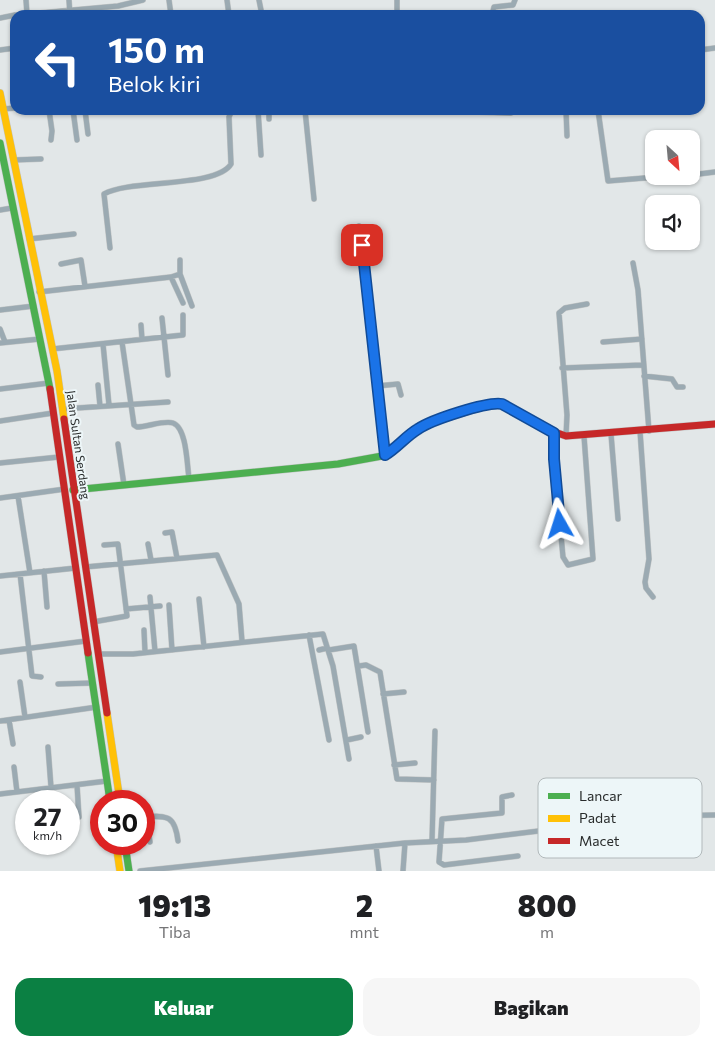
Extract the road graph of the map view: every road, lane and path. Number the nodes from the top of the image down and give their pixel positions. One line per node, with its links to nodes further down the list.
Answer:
1 (143, 0): 3 (street)
2 (516, 0): 4 (street)
3 (91, 10)
4 (493, 10)
5 (0, 94): 7 (main road, Jalan Sultan Serdang)
6 (10, 108): 7 (street)
7 (3, 109): 25 (main road, Jalan Sultan Serdang)
8 (50, 115): 20 (street)
9 (74, 115): 21 (street)
10 (86, 115): 18 (street)
11 (230, 115): 38 (street)
12 (258, 115): 23 (street)
13 (269, 115): 17 (street)
14 (306, 115): 32 (street)
15 (566, 115): 19 (street)
16 (599, 115): 29 (street)
17 (269, 119)
18 (88, 134)
19 (567, 136)
20 (51, 140)
21 (77, 140)
22 (0, 144): 26 (main road, Jalan Sultan Serdang)
23 (261, 156)
24 (41, 159): 25 (street)
25 (12, 160): 30 (main road, Jalan Sultan Serdang)
26 (2, 169): 31 (main road, Jalan Sultan Serdang)
27 (715, 172): 28 (street)
28 (700, 173)
29 (645, 178)
30 (19, 196): 31 (main road); 37 (main road, Jalan Sultan Serdang)
31 (10, 197): 33 (main road, Jalan Sultan Serdang)
32 (314, 200)
33 (12, 208): 34 (street); 48 (main road, Jalan Sultan Serdang)
34 (0, 210)
35 (359, 226): 70 (street)
36 (74, 234): 37 (street)
37 (28, 239): 45 (main road, Jalan Sultan Serdang)
38 (110, 248)
39 (180, 260): 42 (street)
40 (633, 263): 58 (street)
41 (61, 264): 44 (street)
42 (180, 274): 43 (street); 46 (street)
43 (171, 276): 44 (street); 46 (street)
44 (85, 286): 45 (street)
45 (39, 292): 63 (main road, Jalan Sultan Serdang)
46 (189, 294): 49 (street)
47 (586, 304): 65 (street)
48 (34, 306): 50 (street); 56 (main road, Jalan Sultan Serdang)
49 (192, 306)
50 (0, 310)
51 (183, 314): 55 (street)
52 (162, 318): 55 (street)
53 (141, 325): 57 (street)
54 (0, 329): 59 (street)
55 (163, 338): 57 (street); 66 (street)
56 (41, 339): 59 (street); 68 (main road, Jalan Sultan Serdang)
57 (142, 339): 60 (street)
58 (642, 339): 61 (street); 64 (street)
59 (2, 342)
60 (122, 342): 62 (street); 75 (street)
61 (603, 342)
62 (103, 344): 63 (street); 76 (street)
63 (52, 349): 78 (main road, Jalan Sultan Serdang)
64 (642, 364): 65 (street); 67 (street)
65 (562, 368): 86 (street)
66 (168, 375)
67 (644, 376): 71 (street); 83 (street)
68 (49, 383): 72 (street); 79 (main road, Jalan Sultan Serdang)
69 (98, 385): 77 (street)
70 (377, 386): 73 (street); 89 (street)
71 (683, 387)
72 (0, 389)
73 (400, 395)
74 (168, 402): 75 (street)
75 (130, 404): 76 (street); 92 (street)
76 (109, 405): 77 (street)
77 (100, 406): 78 (street)
78 (62, 409): 95 (main road, Jalan Sultan Serdang)
79 (53, 413): 80 (street); 90 (main road, Jalan Sultan Serdang)
80 (0, 421)
81 (715, 424): 83 (main road)
82 (640, 431): 83 (main road); 85 (main road); 112 (street)
83 (649, 431)
84 (554, 433): 86 (main road); 87 (street); 89 (main road)
85 (611, 434): 87 (main road); 98 (street)
86 (566, 436): 87 (main road)
87 (584, 436)
88 (118, 444): 93 (street)
89 (385, 455): 92 (main road)
90 (59, 457): 91 (street); 94 (main road, Jalan Sultan Serdang)
91 (0, 463)
92 (189, 478): 93 (main road)
93 (124, 485): 95 (main road)
94 (65, 489): 96 (street); 106 (main road, Jalan Sultan Serdang)
95 (73, 490): 105 (main road, Jalan Sultan Serdang)
96 (18, 496): 97 (street); 108 (street)
97 (0, 498)
98 (618, 519)
99 (165, 533): 102 (street)
100 (148, 544): 103 (street)
101 (104, 545): 104 (street)
102 (177, 558): 103 (street); 123 (street)
103 (151, 560): 104 (street)
104 (121, 563): 105 (street); 118 (street)
105 (85, 567): 119 (main road, Jalan Sultan Serdang)
106 (76, 568): 107 (street); 122 (main road, Jalan Sultan Serdang)
107 (44, 571): 108 (street); 116 (street)
108 (30, 573): 109 (street)
109 (20, 574): 110 (street); 125 (street)
110 (0, 576)
111 (150, 597): 117 (street)
112 (653, 597)
113 (199, 600): 124 (street)
114 (170, 605): 127 (street)
115 (160, 606): 117 (street)
116 (47, 607)
117 (151, 608): 118 (street); 129 (street)
118 (126, 609): 119 (street)
119 (92, 622): 132 (main road, Jalan Sultan Serdang)
120 (144, 630): 131 (street)
121 (308, 635): 123 (street); 126 (street); 150 (street)
122 (86, 641): 125 (street); 136 (main road, Jalan Sultan Serdang)
123 (242, 642): 124 (street)
124 (204, 647): 127 (street)
125 (29, 648): 130 (street); 134 (street)
126 (328, 649): 128 (street); 133 (street); 151 (street)
127 (172, 650): 129 (street)
128 (319, 650)
129 (155, 651): 131 (street)
130 (0, 652)
131 (145, 652): 132 (street)
132 (98, 654): 147 (main road, Jalan Sultan Serdang)
133 (359, 666): 139 (street); 146 (street)
134 (41, 677)
135 (20, 682): 142 (street)
136 (93, 683): 137 (street); 140 (main road, Jalan Sultan Serdang)
137 (58, 684)
138 (404, 692): 139 (street)
139 (383, 694): 156 (street)
140 (97, 707): 142 (street); 148 (main road, Jalan Sultan Serdang)
141 (0, 716): 144 (street)
142 (24, 718): 143 (street)
143 (9, 720): 144 (street); 152 (street)
144 (0, 721)
145 (434, 731): 158 (street)
146 (368, 732)
147 (110, 736): 148 (main road); 166 (main road, Jalan Sultan Serdang)
148 (101, 737): 159 (main road, Jalan Sultan Serdang)
149 (361, 737): 151 (street)
150 (328, 740)
151 (347, 740): 154 (street)
152 (13, 744)
153 (48, 747): 161 (street)
154 (349, 760)
155 (415, 763): 156 (street)
156 (394, 765): 158 (street)
157 (14, 767): 162 (street)
158 (434, 780): 175 (street)
159 (107, 781): 160 (street); 165 (main road, Jalan Sultan Serdang)
160 (77, 785): 161 (street); 164 (street)
161 (51, 788): 163 (street)
162 (17, 790)
163 (34, 790)
164 (77, 790)
165 (108, 790)
166 (118, 790)
167 (15, 792): 168 (street)
168 (0, 794)
169 (512, 795): 176 (street)
170 (702, 814): 171 (street)
171 (715, 814)
172 (155, 816): 174 (street)
173 (538, 830): 176 (street)
174 (178, 841)
175 (432, 841): 176 (street); 177 (street)
176 (440, 841): 181 (street)
177 (405, 843): 178 (street); 186 (street)
178 (376, 846): 184 (street); 185 (street)
179 (118, 855): 182 (main road)
180 (127, 855): 183 (main road)
181 (518, 856)
182 (120, 871)
183 (129, 871)
184 (140, 871)
185 (378, 871)
186 (403, 871)

